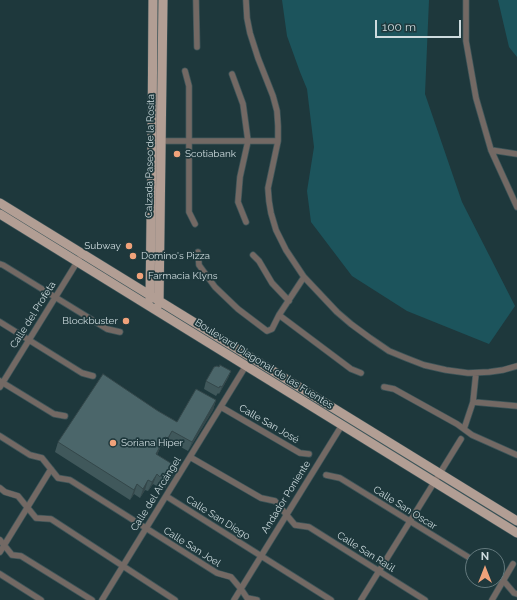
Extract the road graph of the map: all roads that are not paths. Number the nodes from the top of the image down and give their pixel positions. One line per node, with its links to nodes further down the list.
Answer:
1 (153, 0): 12 (main road, Calzada Paseo de la Rosita)
2 (163, 0): 12 (main road, Calzada Paseo de la Rosita)
3 (196, 0): 6 (street)
4 (246, 0): 11 (street)
5 (466, 0): 13 (street)
6 (197, 47)
7 (185, 71): 9 (street)
8 (232, 74): 10 (street)
9 (189, 141): 10 (street); 12 (street); 19 (street)
10 (248, 141): 11 (street); 18 (street)
11 (278, 141): 25 (street)
12 (157, 142): 26 (main road, Calzada Paseo de la Rosita); 28 (main road, Calzada Paseo de la Rosita)
13 (491, 150): 14 (street); 16 (street)
14 (517, 154)
15 (0, 203): 21 (main road, Boulevard Diagonal de las Fuentes)
16 (517, 207)
17 (2, 217): 23 (main road, Boulevard Diagonal de las Fuentes)
18 (246, 222)
19 (195, 224)
20 (198, 252): 32 (street)
21 (82, 253): 23 (street, Calle del Profeta); 26 (main road, Boulevard Diagonal de las Fuentes)
22 (253, 255): 29 (street)
23 (77, 262): 27 (street, Calle del Profeta); 30 (main road, Boulevard Diagonal de las Fuentes)
24 (0, 264): 27 (street)
25 (304, 277): 29 (street); 40 (street)
26 (150, 295): 28 (main road, Boulevard Diagonal de las Fuentes); 30 (main road, Calzada Paseo de la Rosita)
27 (55, 297): 34 (street); 35 (street, Calle del Profeta)
28 (158, 300): 31 (main road, Calzada Paseo de la Rosita); 36 (main road, Boulevard Diagonal de las Fuentes)
29 (288, 301): 32 (street)
30 (150, 306): 31 (main road, Boulevard Diagonal de las Fuentes)
31 (158, 312): 37 (main road, Boulevard Diagonal de las Fuentes)
32 (279, 315): 39 (street)
33 (0, 322): 35 (street)
34 (120, 332)
35 (29, 340): 41 (street); 42 (street, Calle del Profeta)
36 (252, 357): 37 (street, Calle del Arcángel); 56 (main road, Boulevard Diagonal de las Fuentes)
37 (246, 366): 46 (street, Calle del Arcángel); 48 (main road, Boulevard Diagonal de las Fuentes)
38 (517, 366): 40 (street)
39 (361, 373)
40 (476, 373): 44 (street)
41 (93, 376)
42 (1, 383): 47 (street)
43 (384, 387): 49 (street)
44 (472, 402): 45 (street); 49 (street)
45 (517, 406)
46 (221, 407): 52 (street, Calle San José); 54 (street, Calle del Arcángel)
47 (65, 416)
48 (342, 425): 58 (main road, Boulevard Diagonal de las Fuentes); 62 (street, Andador Poniente)
49 (464, 429): 53 (street)
50 (0, 436): 55 (street)
51 (461, 439): 56 (street)
52 (309, 454)
53 (517, 455)
54 (190, 457): 60 (street, Calle del Arcángel); 62 (street)
55 (51, 469): 61 (street); 65 (street, Calle San Joel)
56 (440, 474): 58 (street); 64 (main road, Boulevard Diagonal de las Fuentes)
57 (326, 475): 63 (street, Calle San Oscar)
58 (435, 482): 63 (street); 66 (main road, Boulevard Diagonal de las Fuentes)
59 (0, 488): 61 (street)
60 (166, 496): 65 (street, Calle del Arcángel); 70 (street, Calle San Diego)
61 (27, 507): 68 (street); 73 (street)
62 (286, 515): 70 (street, Andador Poniente); 74 (street, Calle San Raúl)
63 (410, 521): 71 (street, Calle San Oscar); 74 (street)
64 (517, 521)
65 (146, 528): 73 (street, Calle del Arcángel); 79 (street, Calle San Joel)
66 (517, 533)
67 (0, 540): 68 (street)
68 (4, 546): 69 (street); 82 (street)
69 (0, 552)
70 (261, 555): 79 (street, Andador Poniente); 87 (street, Calle San Diego)
71 (465, 555)
72 (513, 564): 76 (street)
73 (123, 566): 83 (street, Calle del Arcángel); 84 (street)
74 (379, 571): 88 (street); 89 (street, Calle San Raúl)
75 (0, 574): 81 (street)
76 (505, 579)
77 (505, 582): 80 (street)
78 (500, 588): 90 (street)
79 (241, 589): 85 (street, Andador Poniente); 86 (street)
80 (515, 593)
81 (41, 600)
82 (92, 600)
83 (102, 600)
84 (175, 600)
85 (234, 600)
86 (257, 600)
87 (332, 600)
88 (361, 600)
89 (425, 600)
90 (492, 600)

